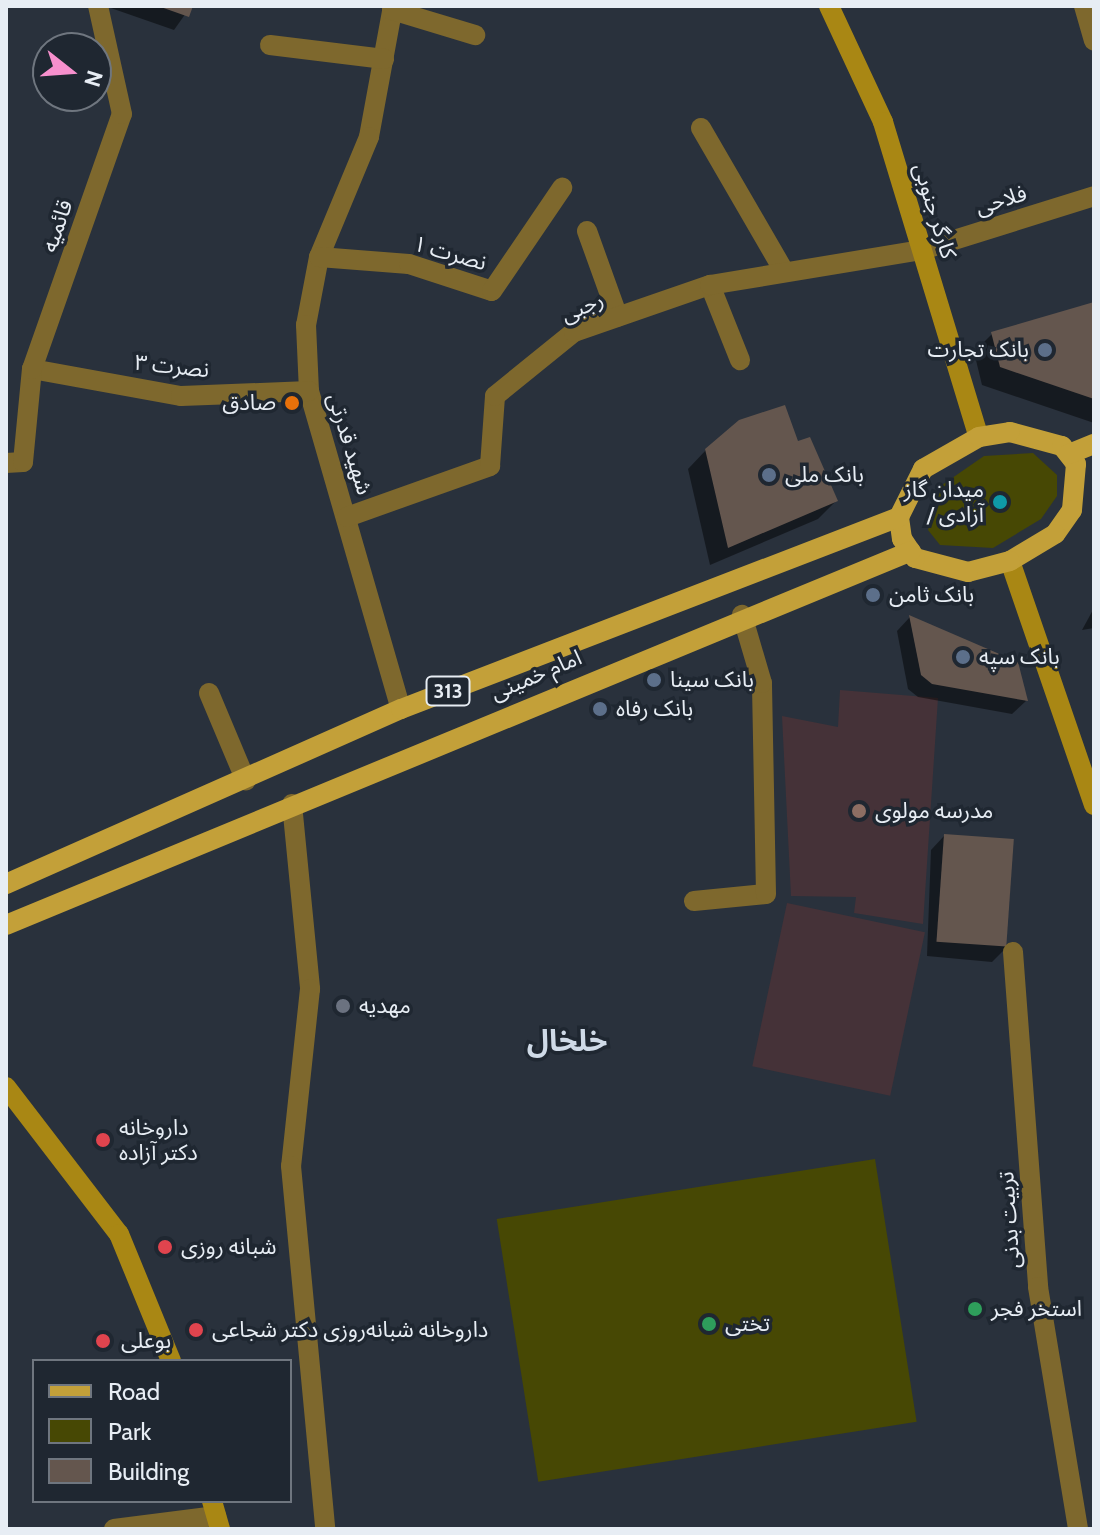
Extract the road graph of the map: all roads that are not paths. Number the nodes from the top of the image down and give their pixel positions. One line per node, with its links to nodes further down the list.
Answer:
1 (98, 6): 19 (street, قائمیه)
2 (829, 6): 13 (main road, کارگر جنوبی)
3 (1084, 6): 6 (street)
4 (392, 8): 5 (street); 8 (street, شهید قدرتی)
5 (475, 35)
6 (1094, 41)
7 (270, 45): 8 (street)
8 (384, 59): 14 (street, شهید قدرتی)
9 (701, 128): 15 (street)
10 (562, 188): 14 (street, نصرت ۱)
11 (1094, 196): 13 (street, فلاحی)
12 (587, 231): 17 (street)
13 (922, 250): 15 (street, رجبی); 21 (main road, کارگر جنوبی)
14 (319, 257): 20 (street, شهید قدرتی)
15 (782, 268): 16 (street, رجبی)
16 (710, 285): 17 (street, رجبی); 18 (street)
17 (618, 317): 26 (street, رجبی)
18 (740, 360)
19 (32, 369): 20 (street, نصرت ۳); 24 (street, قائمیه)
20 (309, 391): 26 (street, شهید قدرتی)
21 (979, 437): 23 (main road); 27 (main road)
22 (1094, 444): 23 (main road)
23 (1069, 454): 25 (main road)
24 (14, 463)
25 (1086, 475): 29 (main road)
26 (347, 517): 32 (street, شهید قدرتی)
27 (899, 517): 28 (main road); 32 (main road, امام خمینی / 313)
28 (911, 551): 29 (main road); 30 (main road, امام خمینی / 313)
29 (1010, 561): 35 (main road)
30 (742, 615): 34 (main road, امام خمینی / 313); 37 (street)
31 (209, 693): 33 (street)
32 (401, 709): 33 (main road, امام خمینی / 313)
33 (246, 781): 36 (main road, امام خمینی / 313)
34 (292, 804): 38 (main road, امام خمینی / 313); 44 (street)
35 (1094, 805)
36 (6, 884)
37 (694, 901)
38 (6, 925)
39 (1013, 952): 45 (street, تربیت بدنی)
40 (6, 1087): 41 (main road)
41 (170, 1359)
42 (216, 1515): 43 (street)
43 (114, 1529)
44 (325, 1529)
45 (1078, 1529)

